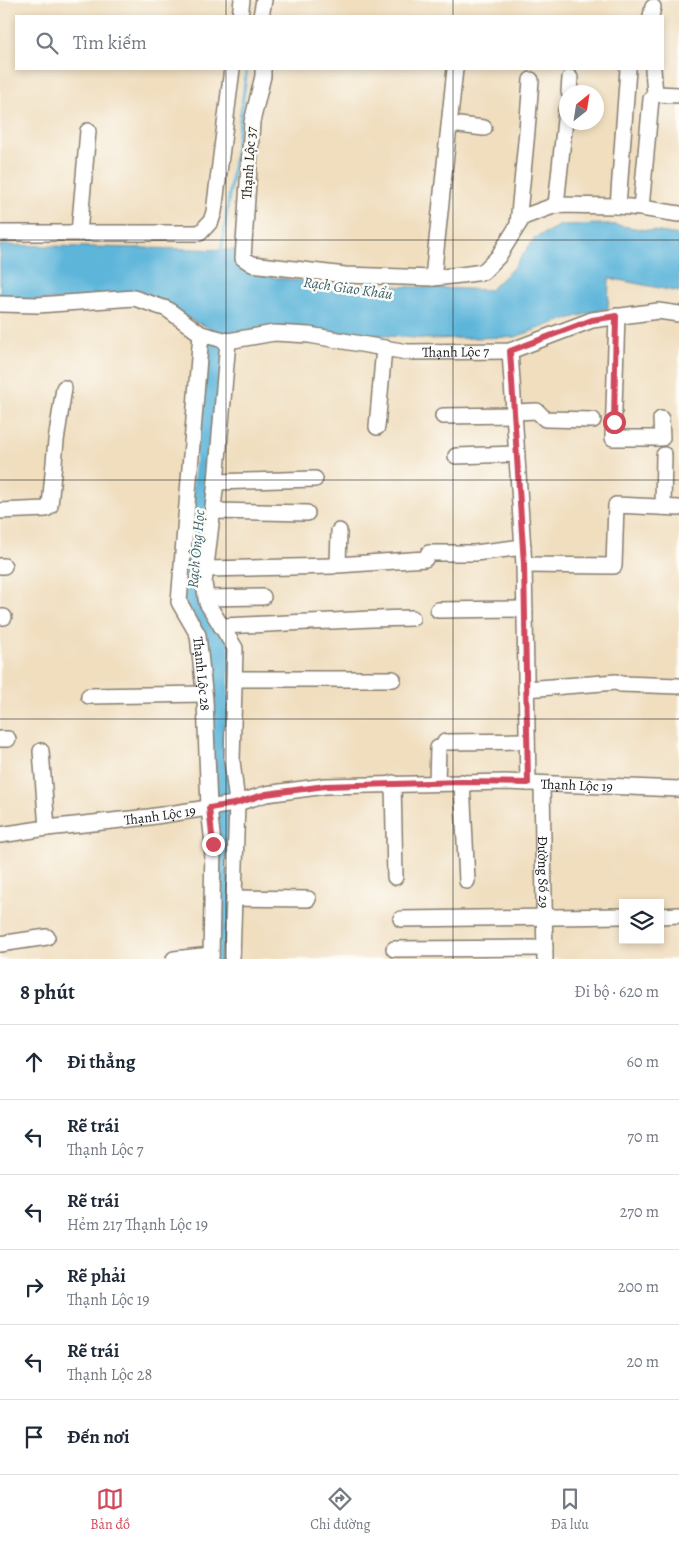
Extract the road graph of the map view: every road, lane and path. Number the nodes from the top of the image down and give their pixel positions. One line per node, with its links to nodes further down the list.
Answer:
1 (242, 0): 3 (street)
2 (264, 0): 4 (street)
3 (240, 15)
4 (261, 15)
5 (232, 70): 23 (street)
6 (263, 70): 24 (street, Thạnh Lộc 37)
7 (455, 70): 13 (street)
8 (628, 70): 18 (street)
9 (653, 70): 11 (street)
10 (531, 80): 21 (street)
11 (655, 94): 12 (street); 19 (street)
12 (679, 95)
13 (450, 124): 14 (street); 24 (street)
14 (484, 128)
15 (564, 130): 17 (street)
16 (88, 131): 23 (street)
17 (556, 205): 18 (street); 21 (street)
18 (618, 206): 19 (street)
19 (642, 208): 20 (street)
20 (679, 214)
21 (518, 224): 24 (street)
22 (0, 233): 23 (street)
23 (79, 233)
24 (433, 278)
25 (0, 304): 28 (street)
26 (679, 314): 27 (street, Thạnh Lộc 7)
27 (616, 316): 31 (street, Thạnh Lộc 7); 35 (street)
28 (201, 334): 29 (street); 63 (street, Thạnh Lộc 28)
29 (228, 340): 30 (street, Thạnh Lộc 7); 42 (street, Thạnh Lộc 28)
30 (384, 348): 31 (street, Thạnh Lộc 7); 37 (street)
31 (510, 351): 33 (street, Đường Số 29)
32 (64, 388): 45 (street)
33 (521, 412): 34 (street); 36 (street); 38 (street, Đường Số 29)
34 (443, 416)
35 (661, 419)
36 (593, 420)
37 (378, 427)
38 (517, 454): 40 (street); 49 (street, Đường Số 29)
39 (664, 455): 43 (street)
40 (456, 456)
41 (315, 479): 42 (street)
42 (216, 482): 46 (street, Thạnh Lộc 28)
43 (663, 507): 44 (street); 50 (street)
44 (679, 508)
45 (0, 511)
46 (213, 511): 47 (street); 52 (street, Thạnh Lộc 28)
47 (307, 513)
48 (340, 531): 49 (street)
49 (523, 547): 50 (street, Đường Số 29)
50 (524, 564): 55 (street, Đường Số 29)
51 (333, 566): 52 (street)
52 (207, 569): 54 (street, Thạnh Lộc 28)
53 (262, 596): 54 (street)
54 (206, 598): 58 (street, Thạnh Lộc 28)
55 (525, 609): 56 (street); 62 (street, Đường Số 29)
56 (438, 610)
57 (412, 618): 58 (street)
58 (221, 626): 59 (street, Thạnh Lộc 28)
59 (234, 679): 60 (street); 72 (street, Thạnh Lộc 28)
60 (394, 679)
61 (679, 686): 62 (street)
62 (526, 688): 65 (street, Đường Số 29)
63 (204, 694): 64 (street); 73 (street, Thạnh Lộc 28)
64 (89, 696)
65 (527, 741): 67 (street); 70 (street, Đường Số 29)
66 (40, 751): 74 (street)
67 (437, 782): 68 (street, Thạnh Lộc 19); 69 (street, Thạnh Lộc 19)
68 (462, 782): 70 (street, Thạnh Lộc 19); 77 (street)
69 (393, 783): 72 (street, Thạnh Lộc 19); 76 (street)
70 (535, 783): 71 (street, Thạnh Lộc 19); 83 (street, Đường Số 29)
71 (679, 789)
72 (235, 803): 73 (street, Thạnh Lộc 19); 78 (street, Thạnh Lộc 28)
73 (212, 808): 74 (street, Thạnh Lộc 19); 89 (street, Thạnh Lộc 28)
74 (47, 828): 75 (street, Thạnh Lộc 19)
75 (0, 835)
76 (395, 877)
77 (467, 880)
78 (234, 898): 79 (street); 91 (street, Thạnh Lộc 28)
79 (308, 899)
80 (679, 915): 82 (street)
81 (619, 916): 83 (street)
82 (664, 916)
83 (544, 917): 84 (street); 88 (street, Đường Số 29)
84 (402, 920)
85 (47, 937): 86 (street)
86 (0, 944)
87 (394, 948): 88 (street)
88 (545, 953)
89 (211, 957): 90 (street)
90 (174, 959)
91 (232, 959)

